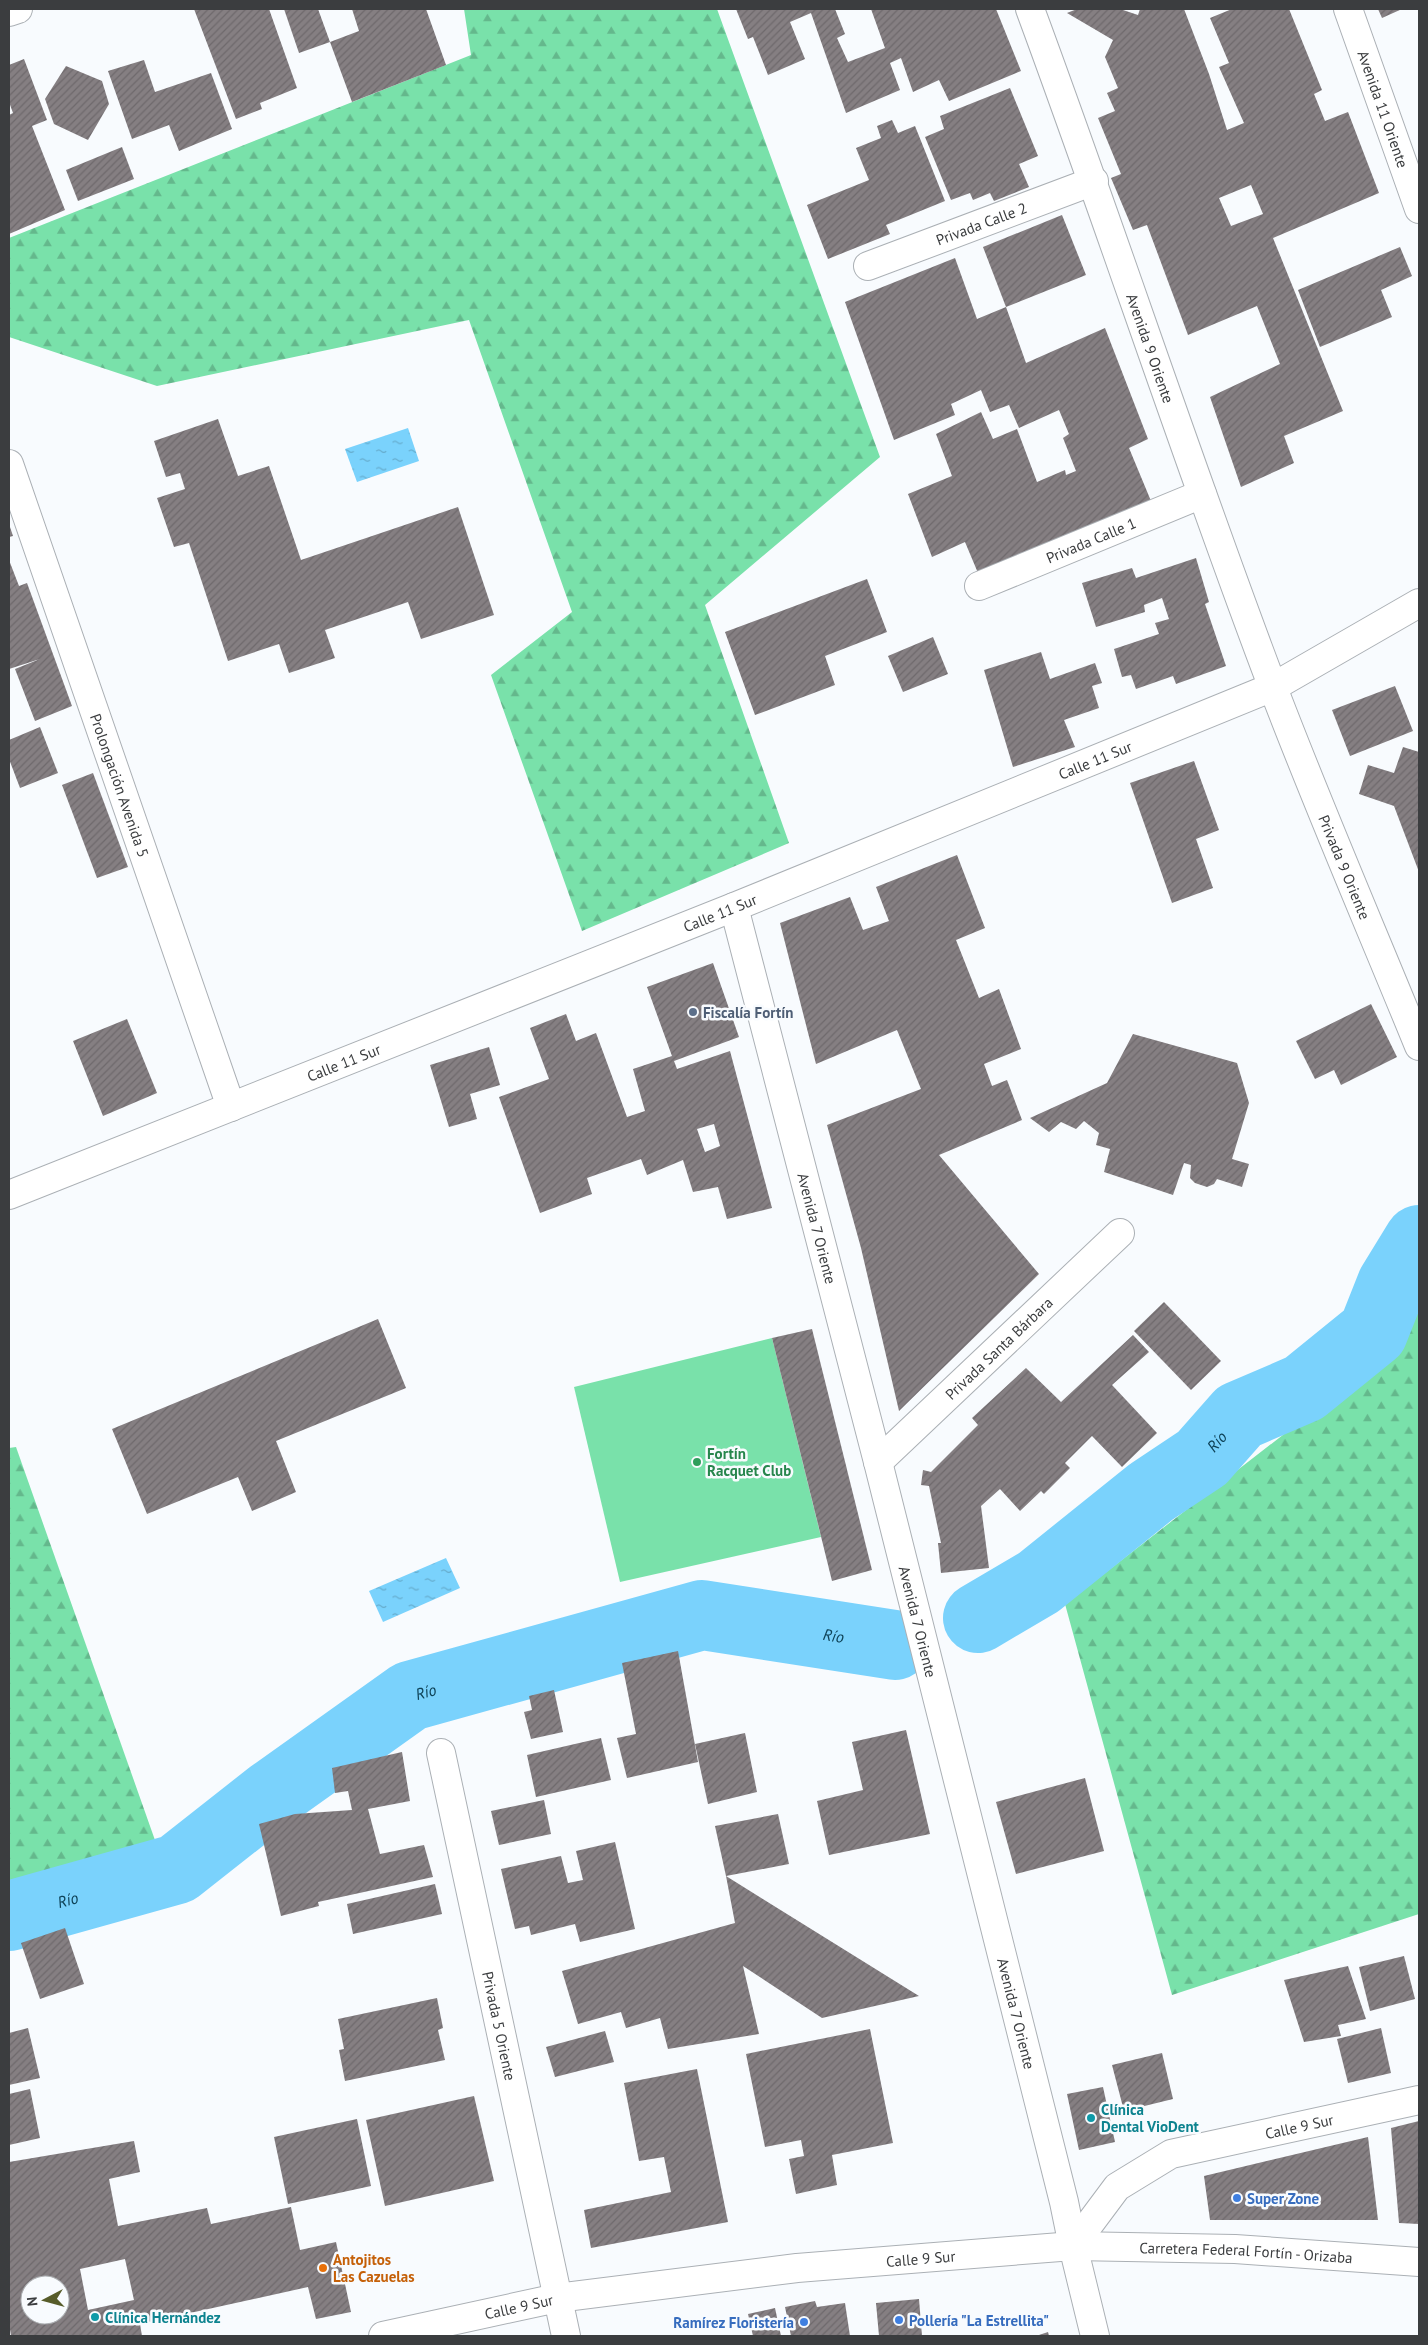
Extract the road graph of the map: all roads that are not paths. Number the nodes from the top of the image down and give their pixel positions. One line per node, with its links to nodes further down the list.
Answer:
1 (18, 9): 4 (street)
2 (1030, 9): 5 (street, Avenida 9 Oriente)
3 (1348, 9): 6 (street, Avenida 11 Oriente)
4 (9, 12)
5 (1094, 181): 7 (street, Privada Calle 2); 9 (street, Avenida 9 Oriente)
6 (1419, 210)
7 (868, 266)
8 (9, 464): 15 (street, Prolongación Avenida 5)
9 (1202, 494): 10 (street, Privada Calle 1); 12 (street, Avenida 9 Oriente)
10 (980, 586)
11 (1419, 603): 12 (street, Calle 11 Sur)
12 (1273, 687): 13 (street, Calle 11 Sur); 14 (street, Privada 9 Oriente)
13 (734, 907): 15 (street, Calle 11 Sur); 18 (street, Avenida 7 Oriente)
14 (1419, 1046)
15 (231, 1107): 16 (street, Calle 11 Sur)
16 (9, 1195)
17 (1120, 1233): 18 (street, Privada Santa Bárbara)
18 (878, 1462): 21 (street, Avenida 7 Oriente)
19 (441, 1753): 23 (street, Privada 5 Oriente)
20 (1419, 2100): 21 (street, Calle 9 Sur)
21 (1073, 2246): 22 (street, Carretera Federal Fortín - Orizaba); 23 (street, Calle 9 Sur); 26 (street, Avenida 7 Oriente)
22 (1419, 2262)
23 (557, 2298): 24 (street, Calle 9 Sur); 25 (street, Privada 5 Oriente)
24 (383, 2336)
25 (566, 2336)
26 (1095, 2336)

